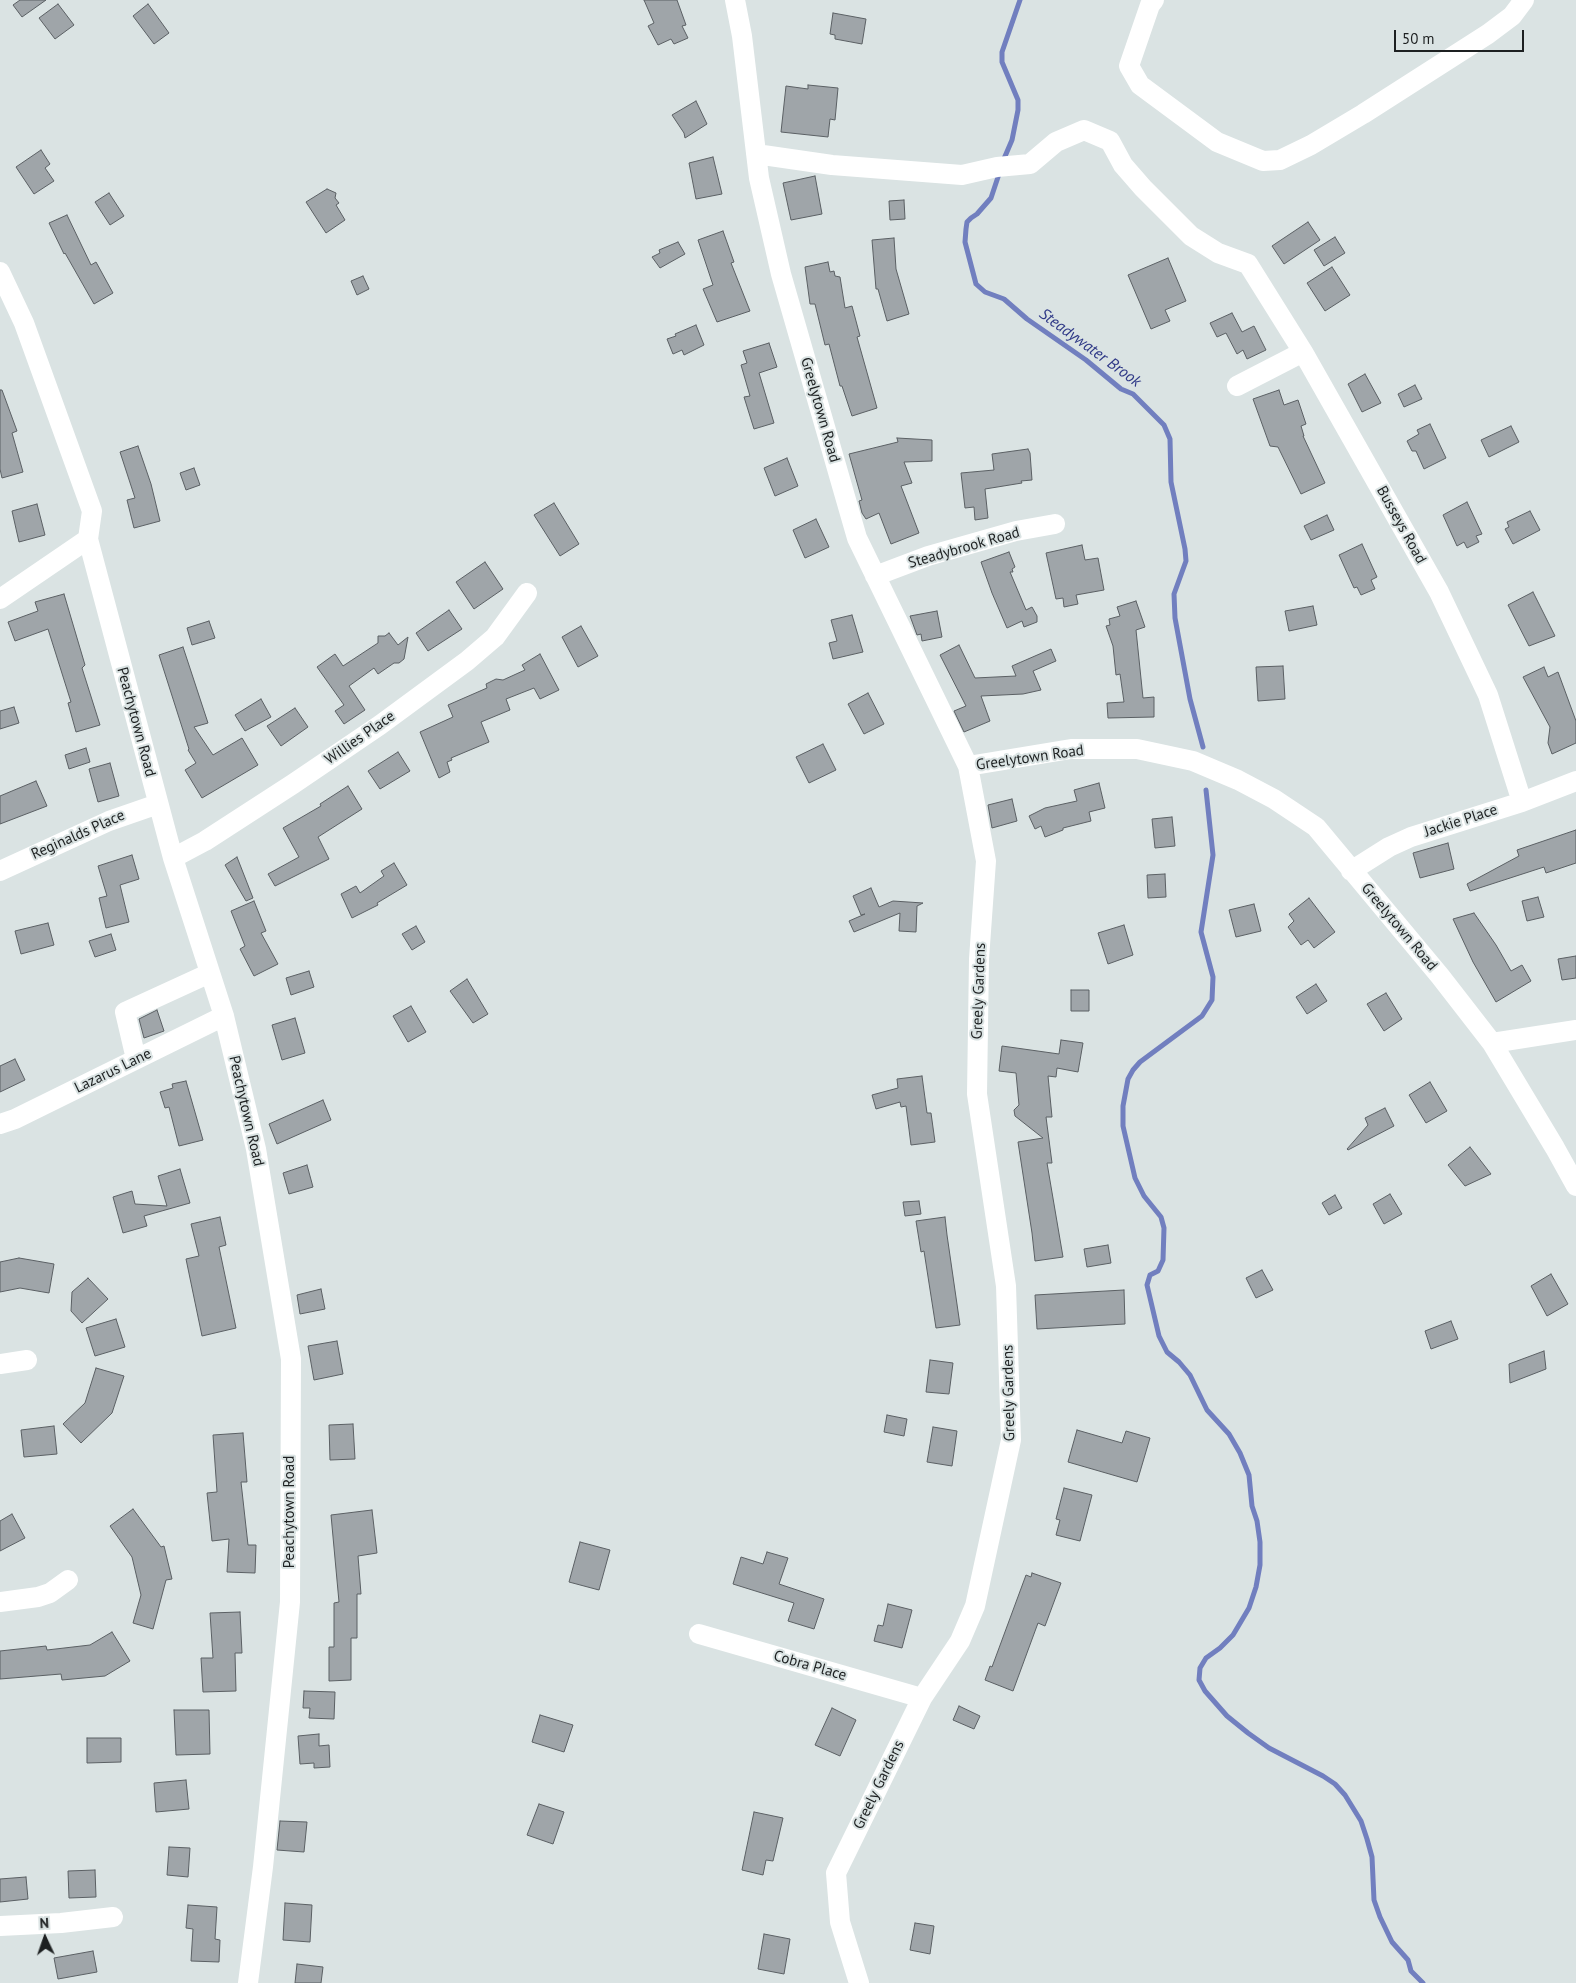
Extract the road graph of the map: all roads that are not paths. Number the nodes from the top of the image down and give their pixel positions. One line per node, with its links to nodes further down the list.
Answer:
1 (735, 0): 4 (street, Greelytown Road)
2 (1154, 0): 3 (street)
3 (1524, 0)
4 (756, 154): 6 (street, Busseys Road); 10 (street, Greelytown Road)
5 (0, 272): 9 (street, Peachytown Road)
6 (1303, 352): 7 (street); 15 (street, Busseys Road)
7 (1237, 386)
8 (1055, 524): 10 (street, Steadybrook Road)
9 (88, 538): 12 (street); 16 (street, Peachytown Road)
10 (875, 576): 13 (street, Greelytown Road)
11 (527, 593): 17 (street, Willies Place)
12 (0, 599)
13 (968, 766): 19 (street, Greelytown Road); 32 (street, Greely Gardens)
14 (1576, 781): 15 (street, Jackie Place)
15 (1522, 802): 19 (street, Jackie Place)
16 (158, 804): 17 (street, Peachytown Road); 18 (street, Reginalds Place)
17 (173, 858): 20 (street, Peachytown Road)
18 (0, 871)
19 (1351, 871): 23 (street, Greelytown Road)
20 (210, 973): 21 (street, Peachytown Road); 24 (street)
21 (224, 1016): 24 (street, Lazarus Lane); 35 (street, Peachytown Road)
22 (1576, 1030): 23 (street)
23 (1492, 1042): 26 (street, Greelytown Road)
24 (136, 1060): 25 (street, Lazarus Lane)
25 (0, 1124)
26 (1576, 1186)
27 (27, 1360): 28 (street)
28 (0, 1364)
29 (68, 1580): 30 (street)
30 (0, 1602)
31 (699, 1634): 32 (street, Cobra Place)
32 (922, 1698): 36 (street, Greely Gardens)
33 (113, 1917): 34 (street)
34 (0, 1926)
35 (248, 1983)
36 (858, 1983)

